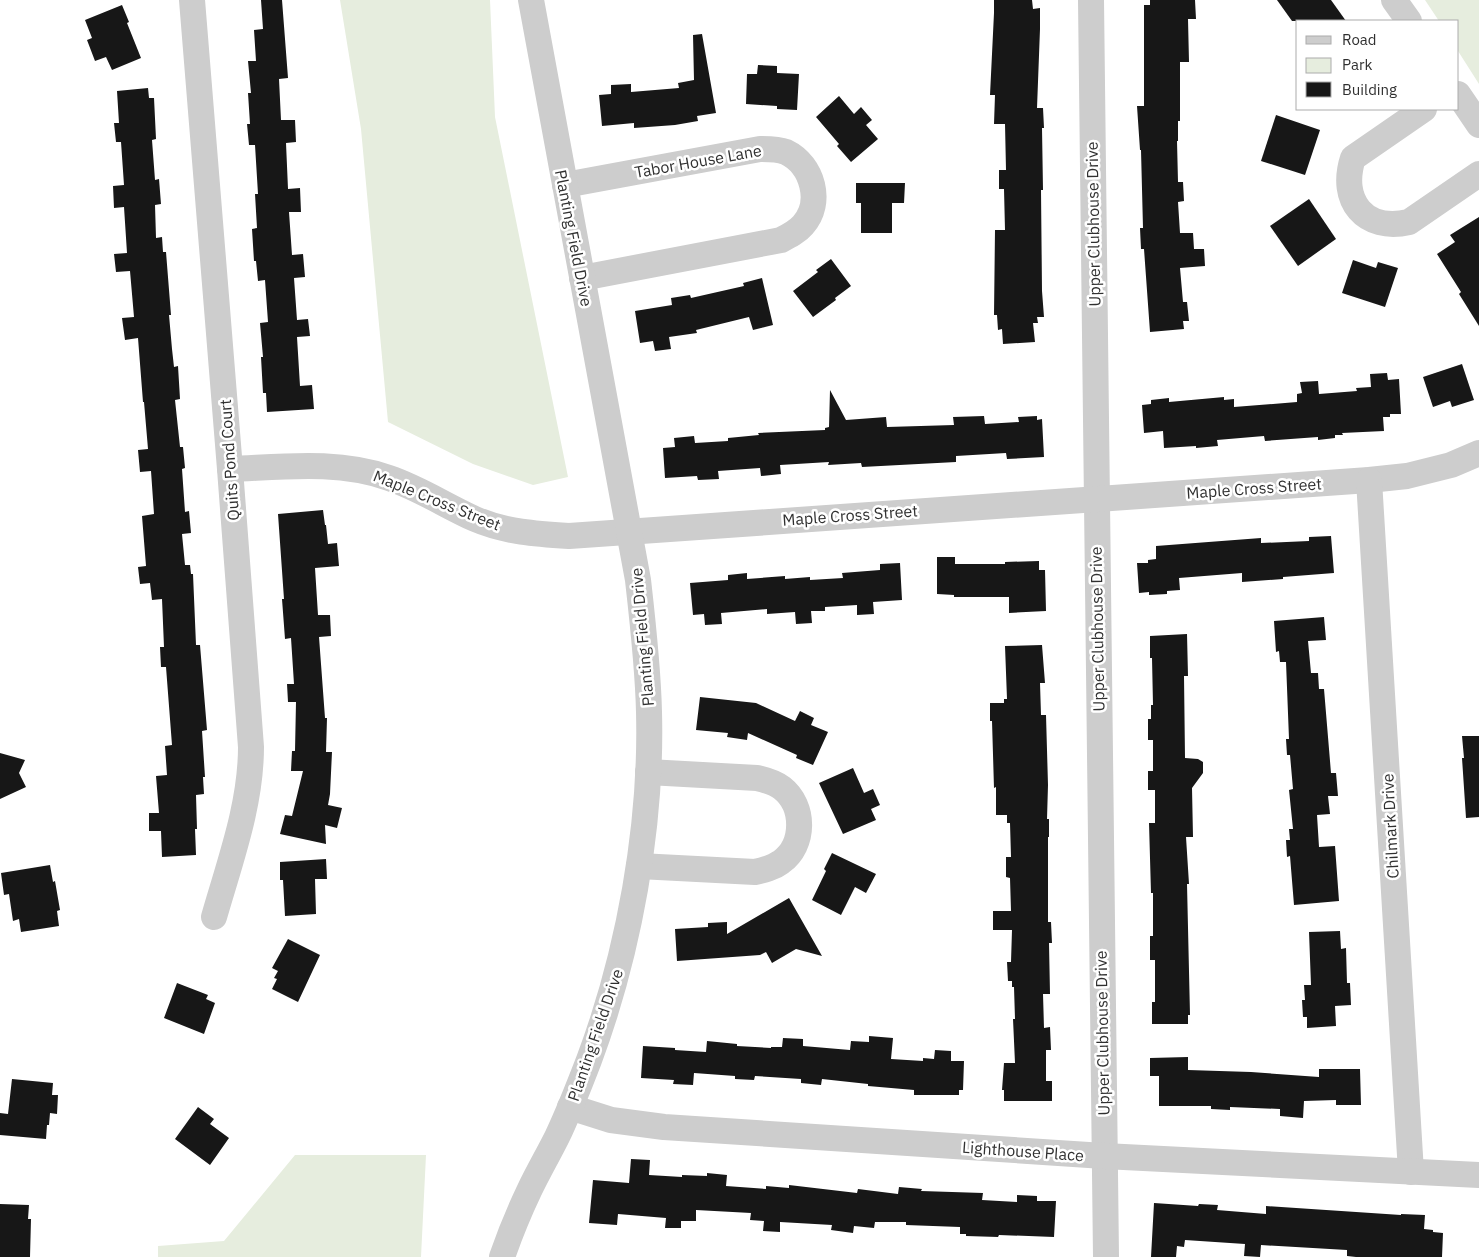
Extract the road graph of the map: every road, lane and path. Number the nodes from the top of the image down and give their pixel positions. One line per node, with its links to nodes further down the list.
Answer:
1 (192, 0): 13 (street, Quits Pond Court)
2 (530, 0): 10 (street, Planting Field Drive)
3 (1090, 0): 15 (street, Upper Clubhouse Drive)
4 (1394, 0): 5 (street)
5 (1407, 20)
6 (1459, 96): 8 (street)
7 (1423, 110): 9 (street)
8 (1479, 126)
9 (1479, 174)
10 (564, 185): 11 (street, Planting Field Drive); 11 (street, Tabor House Lane)
11 (582, 278): 16 (street, Planting Field Drive)
12 (1479, 453): 14 (street, Maple Cross Street)
13 (230, 469): 16 (street, Maple Cross Street); 19 (street, Quits Pond Court)
14 (1369, 480): 15 (street, Maple Cross Street); 22 (street, Chilmark Drive)
15 (1096, 499): 16 (street, Maple Cross Street); 21 (street, Upper Clubhouse Drive)
16 (630, 531): 17 (street, Planting Field Drive)
17 (648, 772): 18 (street, Planting Field Drive); 18 (street)
18 (639, 866): 20 (street, Planting Field Drive)
19 (214, 917)
20 (570, 1107): 21 (street, Lighthouse Place); 24 (street, Planting Field Drive)
21 (1104, 1156): 22 (street, Lighthouse Place); 25 (street, Upper Clubhouse Drive)
22 (1411, 1172): 23 (street, Lighthouse Place)
23 (1479, 1175)
24 (502, 1257)
25 (1106, 1257)

